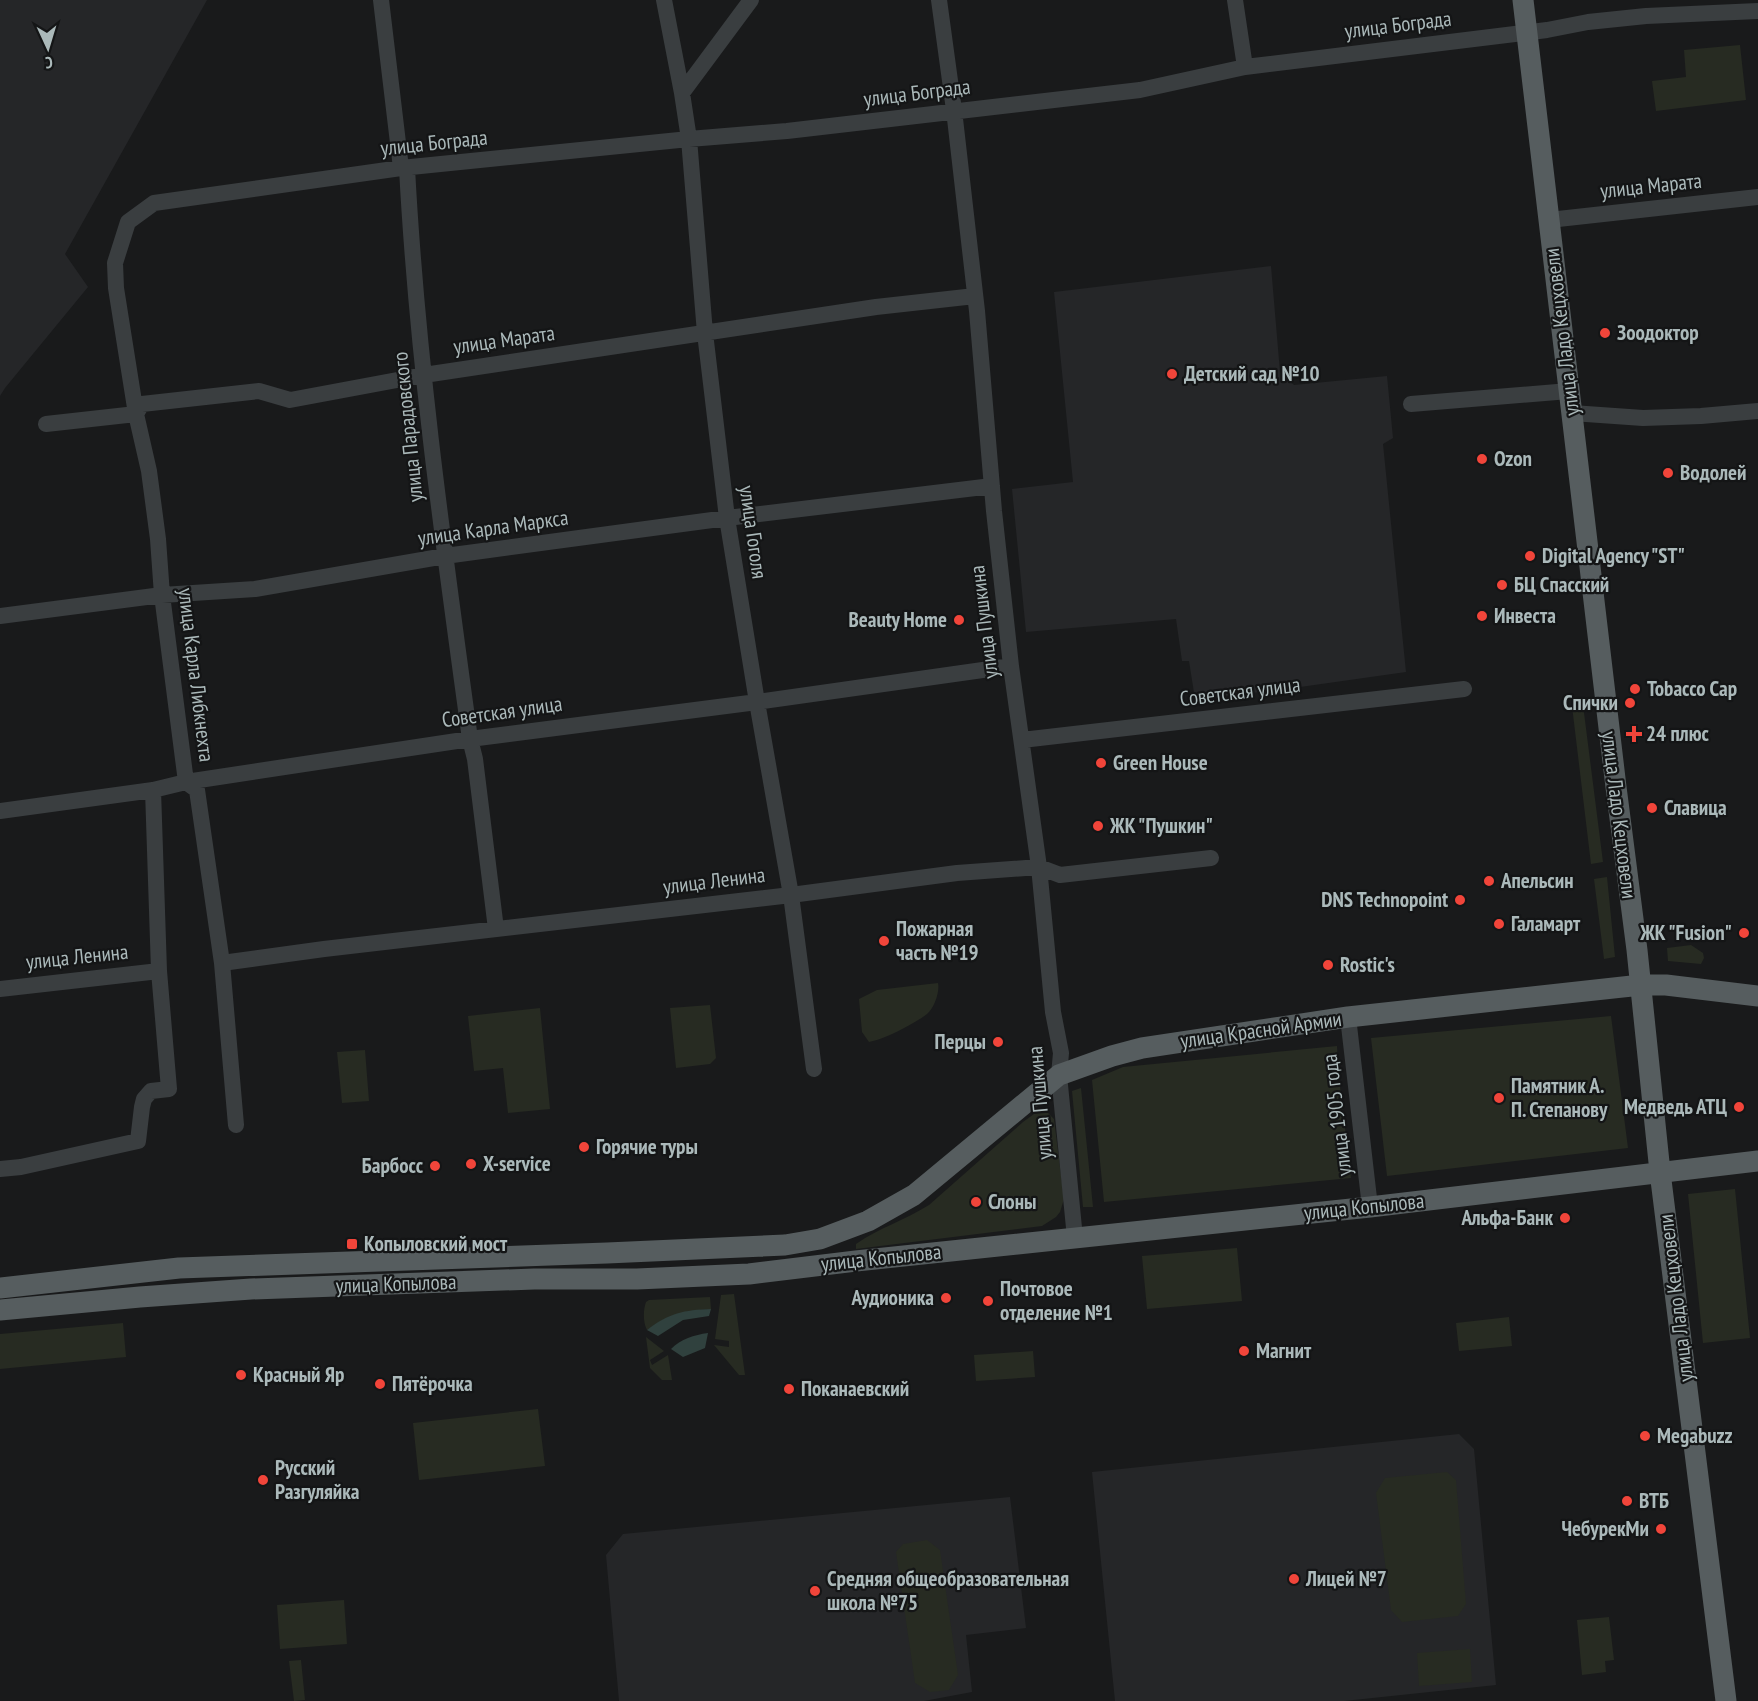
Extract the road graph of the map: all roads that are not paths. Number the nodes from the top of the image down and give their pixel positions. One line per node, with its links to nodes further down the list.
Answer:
1 (381, 0): 13 (street, улица Парадовского)
2 (664, 0): 10 (street, улица Гоголя)
3 (752, 0): 10 (street)
4 (939, 0): 11 (street, улица Пушкина)
5 (1235, 0): 9 (street)
6 (1523, 0): 8 (main road, улица Ладо Кецховели)
7 (1758, 11): 8 (street, улица Бограда)
8 (1527, 32): 9 (street, улица Бограда); 15 (main road, улица Ладо Кецховели)
9 (1245, 67): 11 (street, улица Бограда)
10 (682, 93): 12 (street, улица Гоголя)
11 (954, 110): 12 (street, улица Бограда); 17 (street, улица Пушкина)
12 (689, 139): 13 (street, улица Бограда); 18 (street, улица Гоголя)
13 (404, 168): 16 (street, улица Бограда); 19 (street, улица Парадовского)
14 (1758, 197): 15 (street, улица Марата)
15 (1549, 220): 20 (main road, улица Ладо Кецховели)
16 (115, 263): 24 (street, улица Карла Либкнехта)
17 (975, 296): 18 (street, улица Марата); 26 (street, улица Пушкина)
18 (705, 333): 19 (street, улица Марата); 27 (street, улица Гоголя)
19 (424, 375): 24 (street, улица Марата); 28 (street, улица Парадовского)
20 (1569, 391): 21 (street); 23 (main road, улица Ладо Кецховели)
21 (1411, 404)
22 (1758, 411): 23 (street)
23 (1572, 413): 45 (main road, улица Ладо Кецховели)
24 (136, 414): 25 (street, улица Марата); 29 (street, улица Карла Либкнехта)
25 (46, 424)
26 (992, 486): 27 (street, улица Карла Маркса); 31 (street, улица Пушкина)
27 (727, 518): 28 (street, улица Карла Маркса); 33 (street, улица Гоголя)
28 (445, 556): 29 (street, улица Карла Маркса); 34 (street, улица Парадовского)
29 (162, 595): 30 (street, улица Карла Маркса); 36 (street, улица Карла Либкнехта)
30 (0, 616)
31 (1011, 666): 33 (street, Советская улица); 35 (street, улица Пушкина)
32 (1464, 689): 35 (street, Советская улица)
33 (757, 702): 34 (street, Советская улица); 41 (street, улица Гоголя)
34 (470, 739): 36 (street, Советская улица); 42 (street, улица Парадовского)
35 (1022, 740): 40 (street, улица Пушкина)
36 (186, 782): 37 (street, Советская улица); 43 (street, улица Карла Либкнехта)
37 (153, 790): 38 (street, Советская улица); 44 (street)
38 (0, 811)
39 (1211, 858): 40 (street, улица Ленина)
40 (1039, 867): 41 (street, улица Ленина); 50 (street, улица Пушкина)
41 (792, 895): 42 (street, улица Ленина); 49 (street, улица Гоголя)
42 (496, 930): 43 (street, улица Ленина)
43 (222, 963): 51 (street, улица Карла Либкнехта)
44 (159, 971): 46 (street, улица Ленина); 53 (street)
45 (1641, 985): 47 (main road, улица Красной Армии); 48 (main road, улица Красной Армии); 54 (main road, улица Ладо Кецховели)
46 (0, 989)
47 (1758, 996)
48 (1348, 1017): 50 (main road, улица Красной Армии); 55 (street, улица 1905 года)
49 (814, 1069)
50 (1059, 1075): 56 (street, улица Пушкина); 57 (main road, улица Красной Армии)
51 (236, 1125)
52 (1758, 1161): 54 (main road, улица Копылова)
53 (0, 1169)
54 (1660, 1173): 55 (main road, улица Копылова); 60 (main road, улица Ладо Кецховели)
55 (1370, 1207): 56 (main road, улица Копылова)
56 (1075, 1238): 59 (main road, улица Копылова)
57 (820, 1239): 58 (main road, улица Копылова)
58 (0, 1288)
59 (0, 1310)
60 (1726, 1701)

